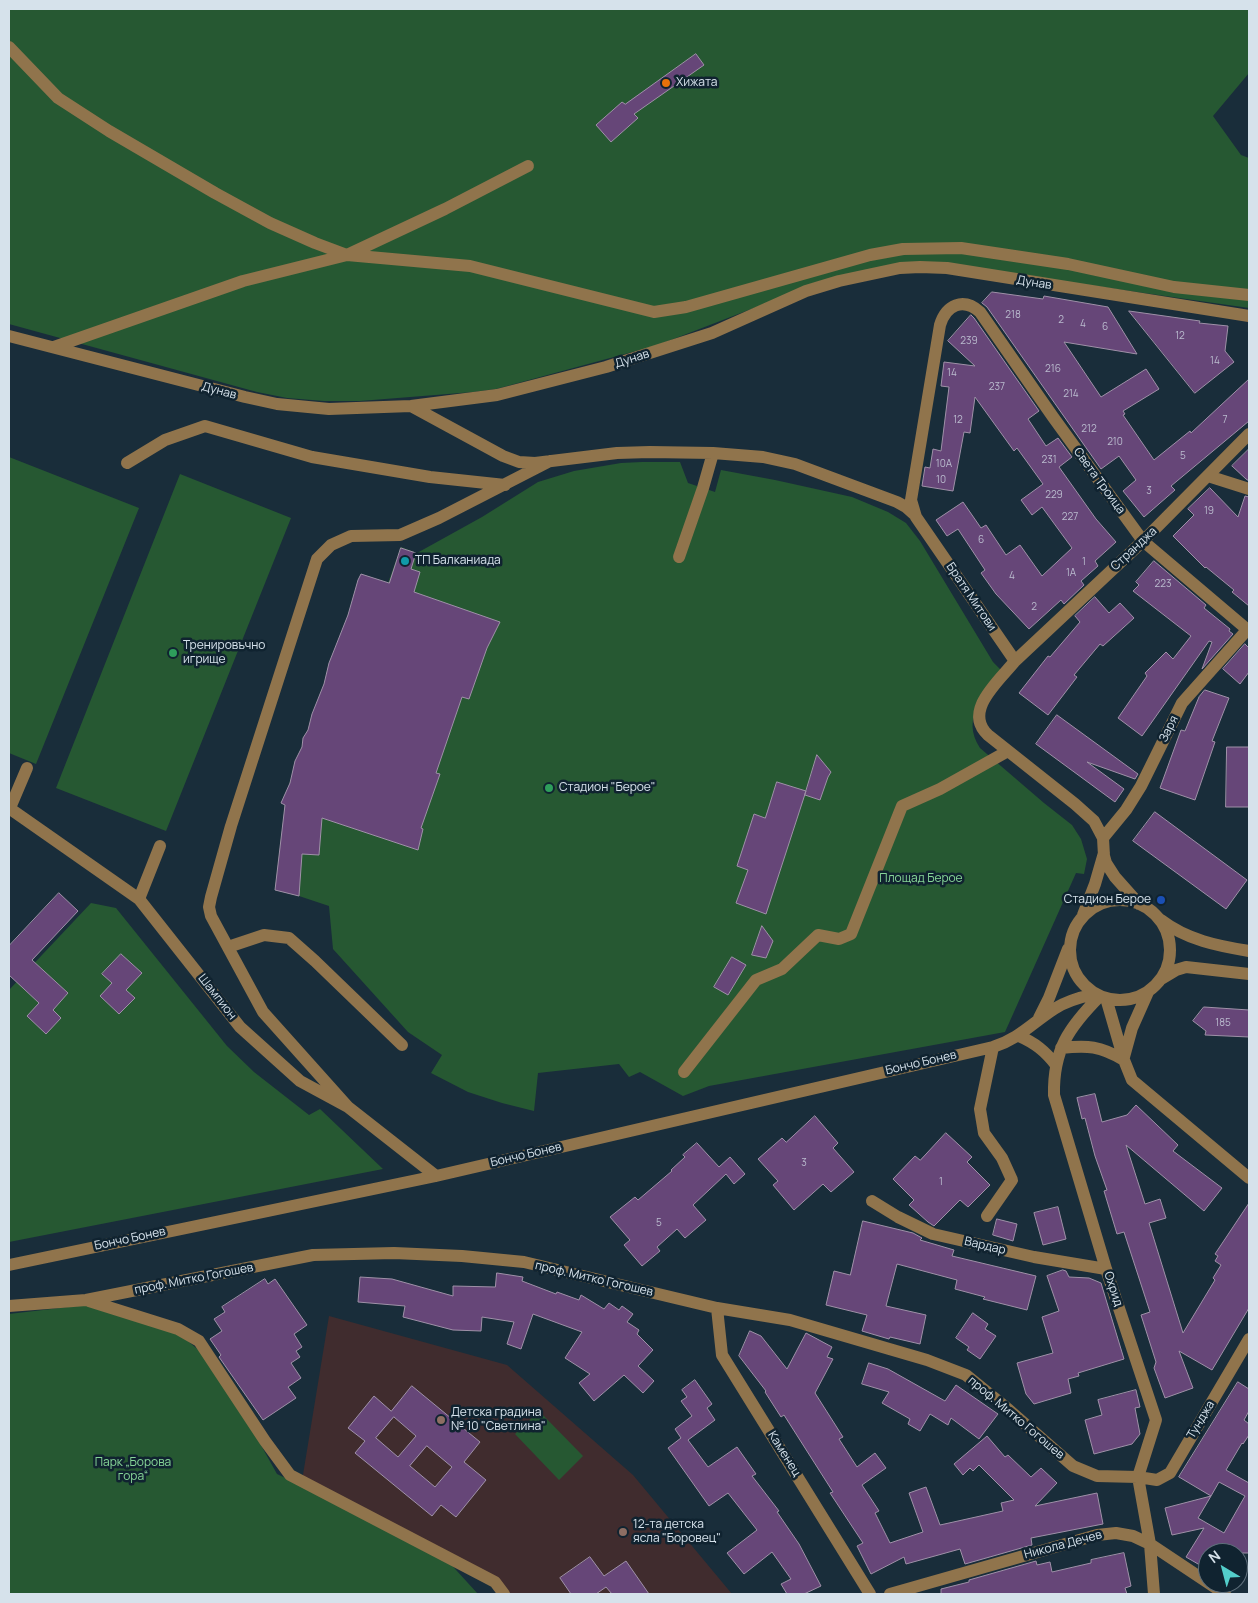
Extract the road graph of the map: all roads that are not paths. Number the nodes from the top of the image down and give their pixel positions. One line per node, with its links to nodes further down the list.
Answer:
1 (9, 47): 3 (street)
2 (528, 166): 3 (street)
3 (348, 255): 4 (street); 8 (street)
4 (1249, 295)
5 (975, 307): 17 (street, Братя Митови); 18 (street, Света Троица)
6 (1249, 316): 9 (street, Дунав)
7 (9, 336): 8 (street, Дунав)
8 (54, 347): 9 (street, Дунав)
9 (411, 406): 12 (street)
10 (1249, 434): 14 (street, Странджа)
11 (713, 453): 12 (street); 17 (street); 19 (street)
12 (550, 462): 15 (street)
13 (127, 463): 15 (street)
14 (1208, 476): 16 (street); 18 (street, Странджа)
15 (505, 485): 33 (street)
16 (1249, 489)
17 (916, 517): 21 (street, Братя Митови)
18 (1143, 541): 20 (street, Света Троица); 21 (street, Странджа)
19 (679, 557)
20 (1248, 631): 25 (street, Заря)
21 (1015, 661): 22 (street)
22 (1008, 751): 25 (street); 46 (street)
23 (27, 768): 24 (street)
24 (9, 808): 28 (street, Шампион)
25 (1103, 838): 27 (street)
26 (160, 846): 28 (street)
27 (1104, 853): 29 (street); 30 (street)
28 (139, 899): 47 (street, Шампион)
29 (1139, 904): 30 (street); 31 (street)
30 (1081, 918): 32 (street)
31 (1160, 920): 34 (street); 36 (street)
32 (1070, 943): 38 (street); 39 (street, Бончо Бонев)
33 (228, 947): 41 (street); 47 (street)
34 (1249, 951)
35 (1249, 974): 36 (street)
36 (1161, 979): 37 (street)
37 (1148, 992): 38 (street); 44 (street)
38 (1100, 996): 39 (street, Бончо Бонев); 43 (street, Охрид); 44 (street)
39 (1036, 1022): 40 (street, Бончо Бонев)
40 (1019, 1036): 42 (street, Бончо Бонев); 45 (street)
41 (402, 1045)
42 (993, 1046): 48 (street, Бончо Бонев); 51 (street)
43 (1061, 1048): 44 (street); 45 (street, Охрид)
44 (1124, 1060): 49 (street)
45 (1056, 1065): 53 (street, Охрид)
46 (684, 1072)
47 (348, 1107): 48 (street, Шампион)
48 (436, 1176): 52 (street, Бончо Бонев)
49 (1249, 1178)
50 (872, 1201): 53 (street, Вардар)
51 (986, 1216)
52 (9, 1265)
53 (1106, 1269): 58 (street, Охрид)
54 (86, 1300): 55 (street, проф. Митко Гогошев); 56 (street, проф. Митко Гогошев); 60 (street)
55 (9, 1306)
56 (716, 1308): 58 (street, проф. Митко Гогошев); 61 (street, Каменец)
57 (1249, 1339): 58 (street, Тунджа)
58 (1138, 1477): 59 (street, Охрид)
59 (1150, 1544): 62 (street, Никола Дечев); 63 (street, Охрид); 64 (street, Никола Дечев)
60 (504, 1594)
61 (870, 1594)
62 (890, 1594)
63 (1154, 1594)
64 (1225, 1594)

